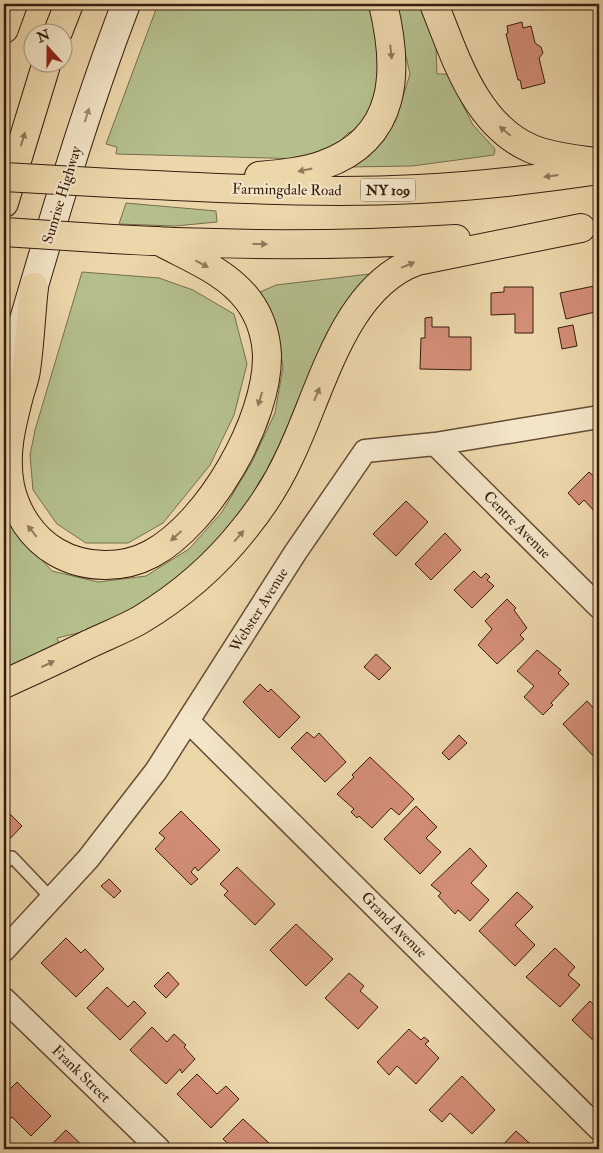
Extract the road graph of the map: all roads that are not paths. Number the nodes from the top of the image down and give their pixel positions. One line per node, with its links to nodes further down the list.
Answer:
1 (13, 4): 7 (main road)
2 (69, 4): 6 (main road)
3 (126, 4): 17 (main road, Sunrise Highway, one-way to 3)
4 (383, 4): 12 (main road, one-way to 12)
5 (434, 4): 9 (main road, one-way to 5)
6 (62, 22)
7 (4, 29)
8 (44, 72): 13 (main road, one-way to 8)
9 (599, 163)
10 (599, 170): 12 (main road, Farmingdale Road / NY 109, one-way to 12)
11 (4, 177): 12 (main road, Farmingdale Road / NY 109, bridge)
12 (176, 186)
13 (4, 202)
14 (590, 227): 16 (main road, one-way to 14); 22 (main road, one-way to 14)
15 (4, 232): 16 (main road, bridge)
16 (159, 242): 17 (main road, one-way to 17)
17 (34, 287): 18 (main road, Sunrise Highway)
18 (4, 388)
19 (599, 417): 20 (street, Webster Avenue)
20 (435, 444): 21 (street, Centre Avenue); 23 (street, Webster Avenue)
21 (599, 607)
22 (4, 684)
23 (188, 722): 25 (street, Webster Avenue); 28 (street, Grand Avenue)
24 (4, 864): 25 (lane)
25 (52, 899): 26 (street, Webster Avenue)
26 (4, 950)
27 (4, 999): 29 (street, Frank Street)
28 (599, 1129)
29 (159, 1149)

